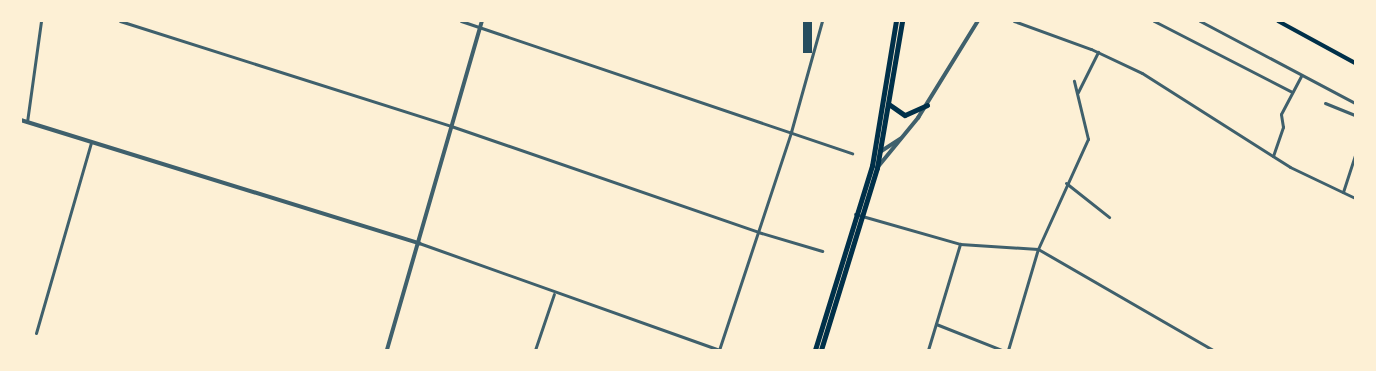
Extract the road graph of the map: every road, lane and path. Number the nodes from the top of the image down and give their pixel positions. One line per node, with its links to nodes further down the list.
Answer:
1 (41, 21): 26 (street)
2 (120, 21): 27 (street)
3 (461, 21): 13 (street)
4 (482, 21): 13 (street)
5 (822, 21): 28 (street)
6 (896, 21): 33 (main road)
7 (902, 21): 22 (main road)
8 (978, 21): 23 (street)
9 (1014, 21): 14 (street)
10 (1154, 21): 19 (street)
11 (1278, 21): 15 (main road)
12 (1203, 22): 16 (street)
13 (480, 27): 27 (street); 28 (street)
14 (1098, 52): 18 (street); 34 (street)
15 (1355, 63)
16 (1301, 76): 19 (street); 21 (street)
17 (1074, 81): 18 (street)
18 (1078, 92): 37 (street)
19 (1292, 92): 34 (street)
20 (1325, 103): 24 (street)
21 (1355, 103)
22 (889, 104): 23 (main road); 31 (main road)
23 (927, 105): 29 (street)
24 (1355, 115)
25 (21, 120): 26 (street)
26 (27, 122): 30 (street)
27 (451, 126): 43 (street); 44 (street)
28 (791, 132): 32 (street); 43 (street)
29 (902, 138): 31 (street); 36 (street)
30 (91, 142): 44 (street); 50 (street)
31 (881, 151): 33 (street); 36 (main road)
32 (852, 153)
33 (874, 156): 40 (main road)
34 (1273, 156): 38 (street)
35 (1355, 156): 38 (street)
36 (877, 168): 41 (main road)
37 (1066, 183): 42 (street); 47 (street)
38 (1343, 192): 39 (street)
39 (1355, 198)
40 (855, 214): 41 (street); 54 (main road)
41 (861, 216): 45 (street); 55 (main road)
42 (1109, 217)
43 (758, 232): 46 (street); 53 (street)
44 (419, 244): 48 (street); 51 (street)
45 (960, 244): 47 (street); 49 (street)
46 (822, 251)
47 (1037, 251): 58 (street); 59 (street)
48 (554, 294): 52 (street); 53 (street)
49 (936, 324): 56 (street); 57 (street)
50 (36, 333)
51 (387, 350)
52 (536, 350)
53 (720, 350)
54 (815, 350)
55 (821, 350)
56 (928, 350)
57 (1002, 350)
58 (1008, 350)
59 (1212, 350)

